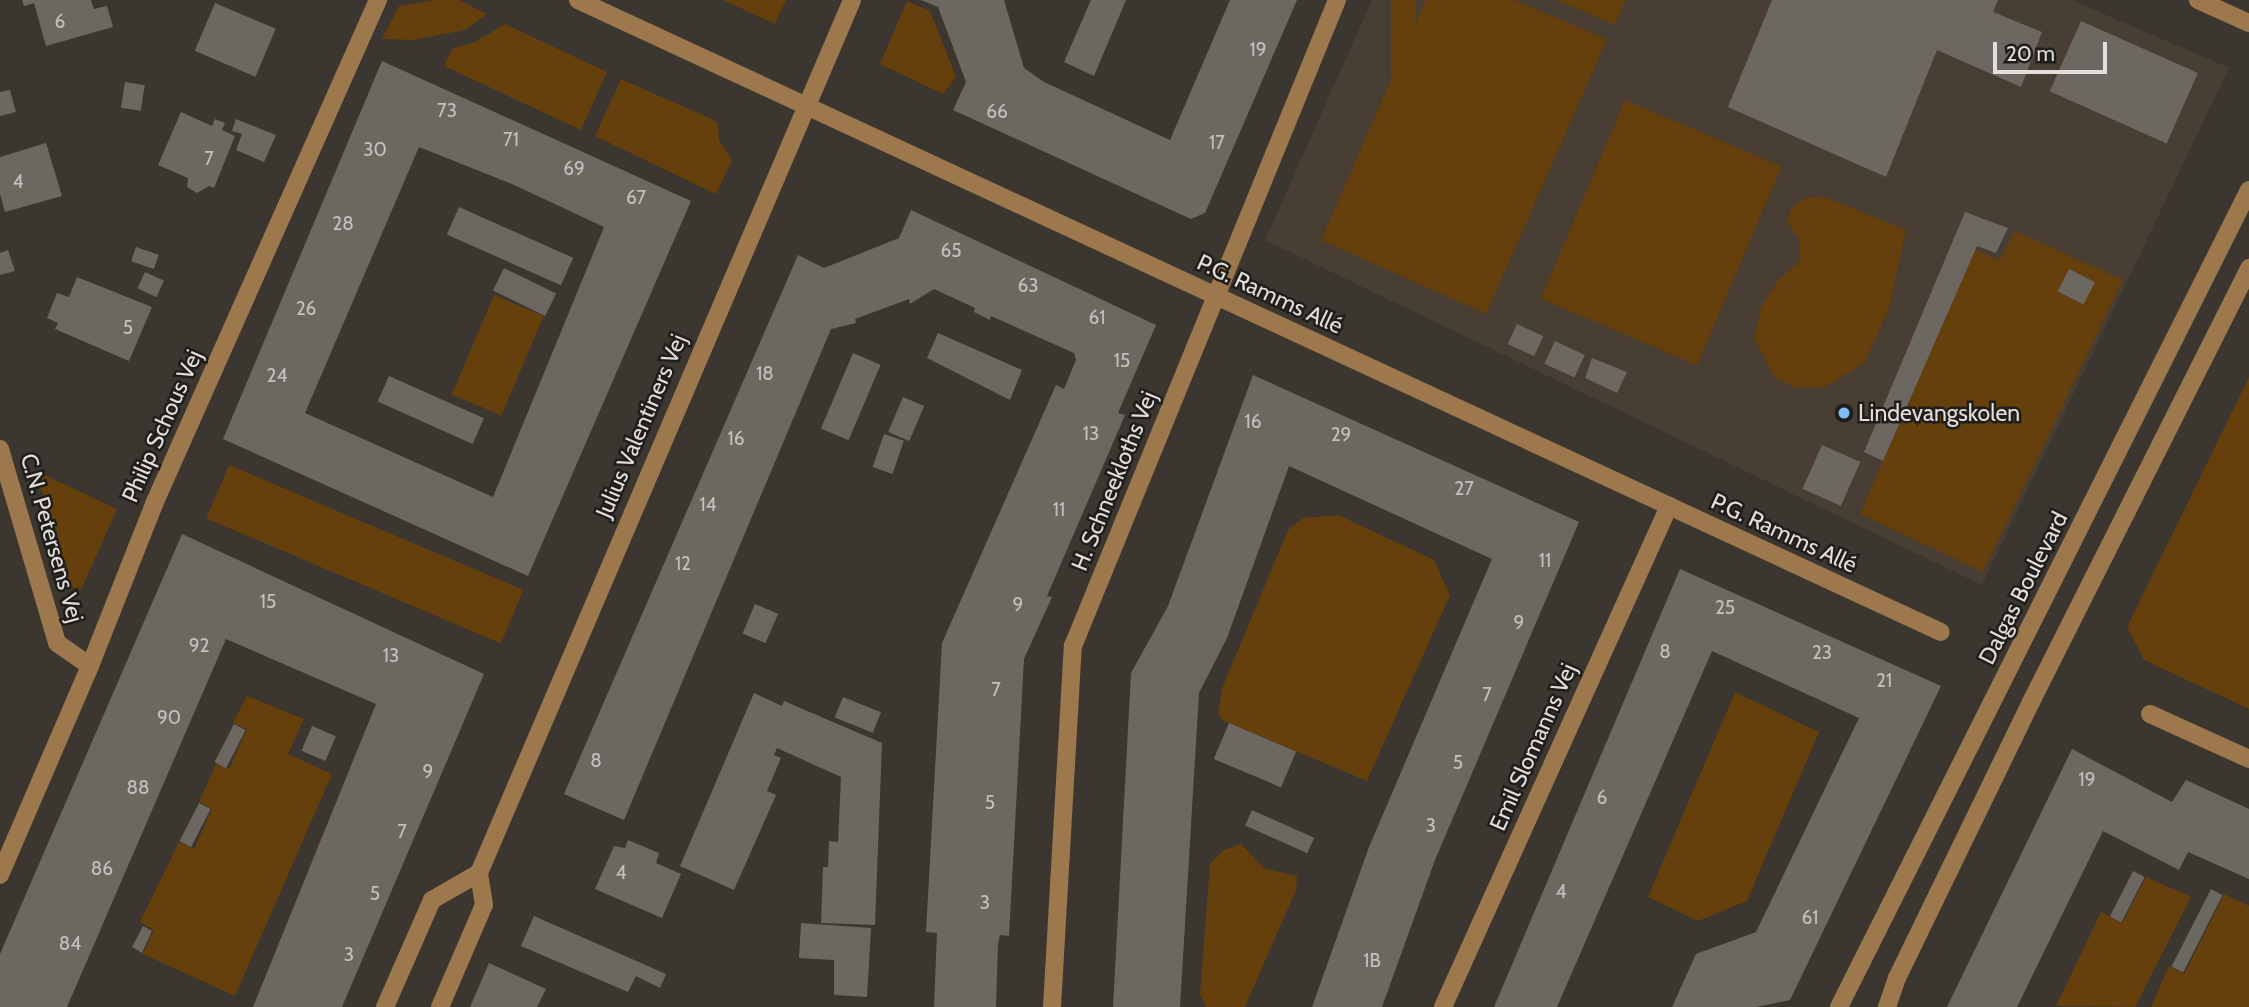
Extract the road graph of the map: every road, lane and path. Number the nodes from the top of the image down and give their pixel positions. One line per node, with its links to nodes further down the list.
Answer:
1 (378, 0): 14 (street, Philip Schous Vej)
2 (578, 0): 7 (street, P.G. Ramms Allé)
3 (852, 0): 7 (street, Julius Valentiners Vej)
4 (1337, 0): 10 (street, H. Schneekloths Vej)
5 (2198, 0): 6 (street)
6 (2249, 23)
7 (806, 106): 10 (street, P.G. Ramms Allé); 17 (street, Julius Valentiners Vej)
8 (2249, 190): 23 (street, Dalgas Boulevard)
9 (2249, 268): 24 (street)
10 (1216, 296): 12 (street, P.G. Ramms Allé); 21 (street, H. Schneekloths Vej)
11 (0, 449): 14 (street, C.N. Petersens Vej)
12 (1668, 506): 13 (street, P.G. Ramms Allé); 22 (street, Emil Slomanns Vej)
13 (1941, 632)
14 (90, 666): 18 (street, Philip Schous Vej)
15 (2150, 714): 16 (street)
16 (2249, 759)
17 (479, 873): 19 (street); 20 (street, Julius Valentiners Vej)
18 (0, 875)
19 (385, 1007)
20 (440, 1007)
21 (1052, 1007)
22 (1443, 1007)
23 (1839, 1007)
24 (1887, 1007)

